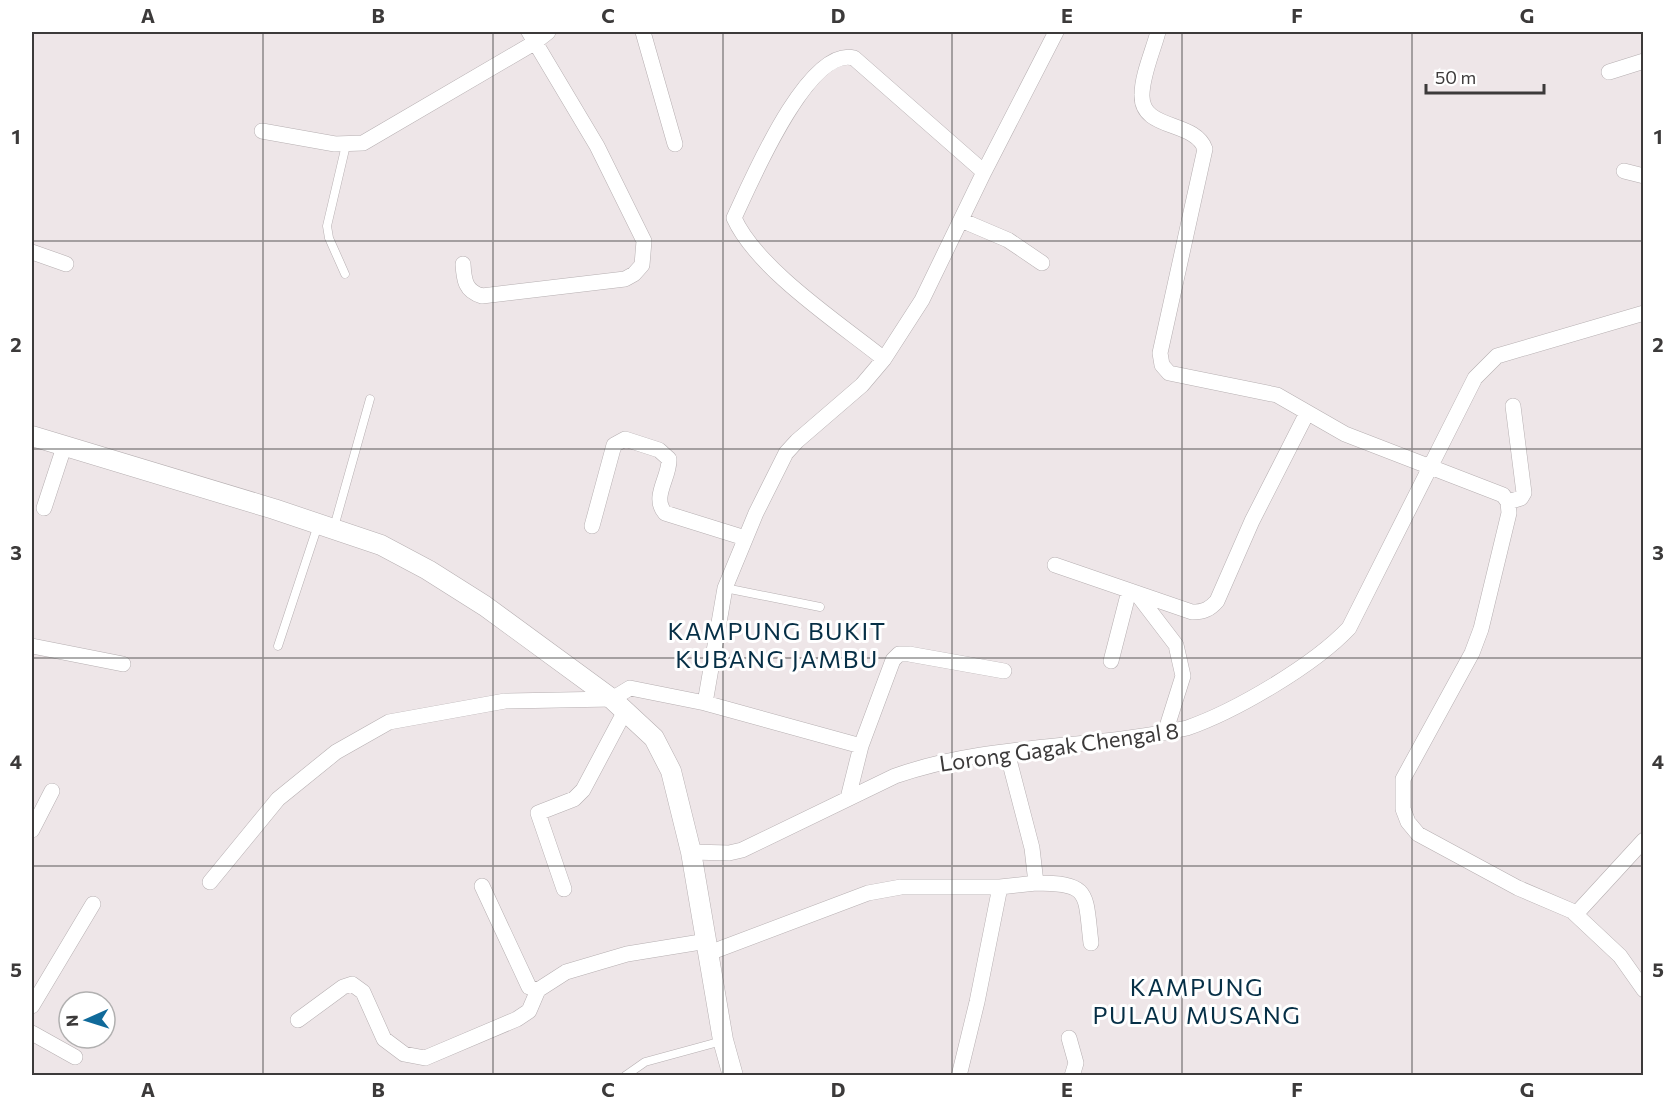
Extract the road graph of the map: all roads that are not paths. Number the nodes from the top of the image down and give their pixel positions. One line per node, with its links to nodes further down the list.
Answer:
1 (548, 32): 5 (street)
2 (643, 32): 9 (street)
3 (1056, 32): 12 (street)
4 (1158, 32): 24 (street)
5 (531, 37): 10 (street); 18 (street)
6 (1644, 61): 7 (street)
7 (1609, 72)
8 (262, 131): 10 (street)
9 (675, 144)
10 (346, 145): 19 (lane)
11 (1624, 171): 13 (street)
12 (984, 172): 14 (street); 21 (street)
13 (1644, 176)
14 (961, 220): 16 (street); 21 (street)
15 (32, 252): 17 (street)
16 (1042, 263)
17 (66, 264)
18 (463, 264)
19 (345, 274)
20 (1644, 313): 27 (street, Lorong Gagak Chengal 8)
21 (884, 359): 32 (street)
22 (370, 399): 30 (lane)
23 (1513, 406): 28 (street)
24 (1307, 413): 27 (street); 35 (street)
25 (32, 436): 26 (street)
26 (64, 447): 29 (street); 30 (street)
27 (1437, 470): 28 (street); 44 (street, Lorong Gagak Chengal 8)
28 (1508, 502): 58 (street)
29 (44, 508)
30 (326, 526): 38 (lane); 43 (street)
31 (591, 526): 32 (street)
32 (745, 538): 34 (street)
33 (1055, 565): 35 (street)
34 (725, 588): 36 (lane); 42 (street)
35 (1133, 592): 39 (street); 44 (street)
36 (820, 607)
37 (32, 646): 40 (street)
38 (278, 646)
39 (1111, 661)
40 (123, 664)
41 (1004, 671): 45 (street)
42 (705, 703): 43 (street); 45 (street)
43 (618, 705): 51 (street); 52 (street); 56 (street)
44 (1165, 733): 46 (street, Lorong Gagak Chengal 8)
45 (861, 746): 48 (street)
46 (1007, 752): 48 (street, Lorong Gagak Chengal 8); 53 (street)
47 (52, 791): 49 (street)
48 (848, 798): 51 (street, Lorong Gagak Chengal 8)
49 (32, 830)
50 (1644, 840): 58 (street)
51 (691, 852): 60 (street)
52 (210, 882)
53 (1035, 883): 55 (street); 59 (street)
54 (482, 886): 61 (street)
55 (1000, 887): 60 (street); 71 (street)
56 (564, 889)
57 (93, 904): 63 (street)
58 (1576, 914): 62 (street)
59 (1091, 943)
60 (708, 947): 61 (street); 67 (street)
61 (538, 990): 64 (street)
62 (1644, 990)
63 (32, 1006)
64 (298, 1020)
65 (32, 1033): 68 (street)
66 (1069, 1038): 72 (street)
67 (723, 1040): 69 (lane); 70 (street)
68 (75, 1057)
69 (626, 1076)
70 (733, 1076)
71 (959, 1076)
72 (1072, 1076)

